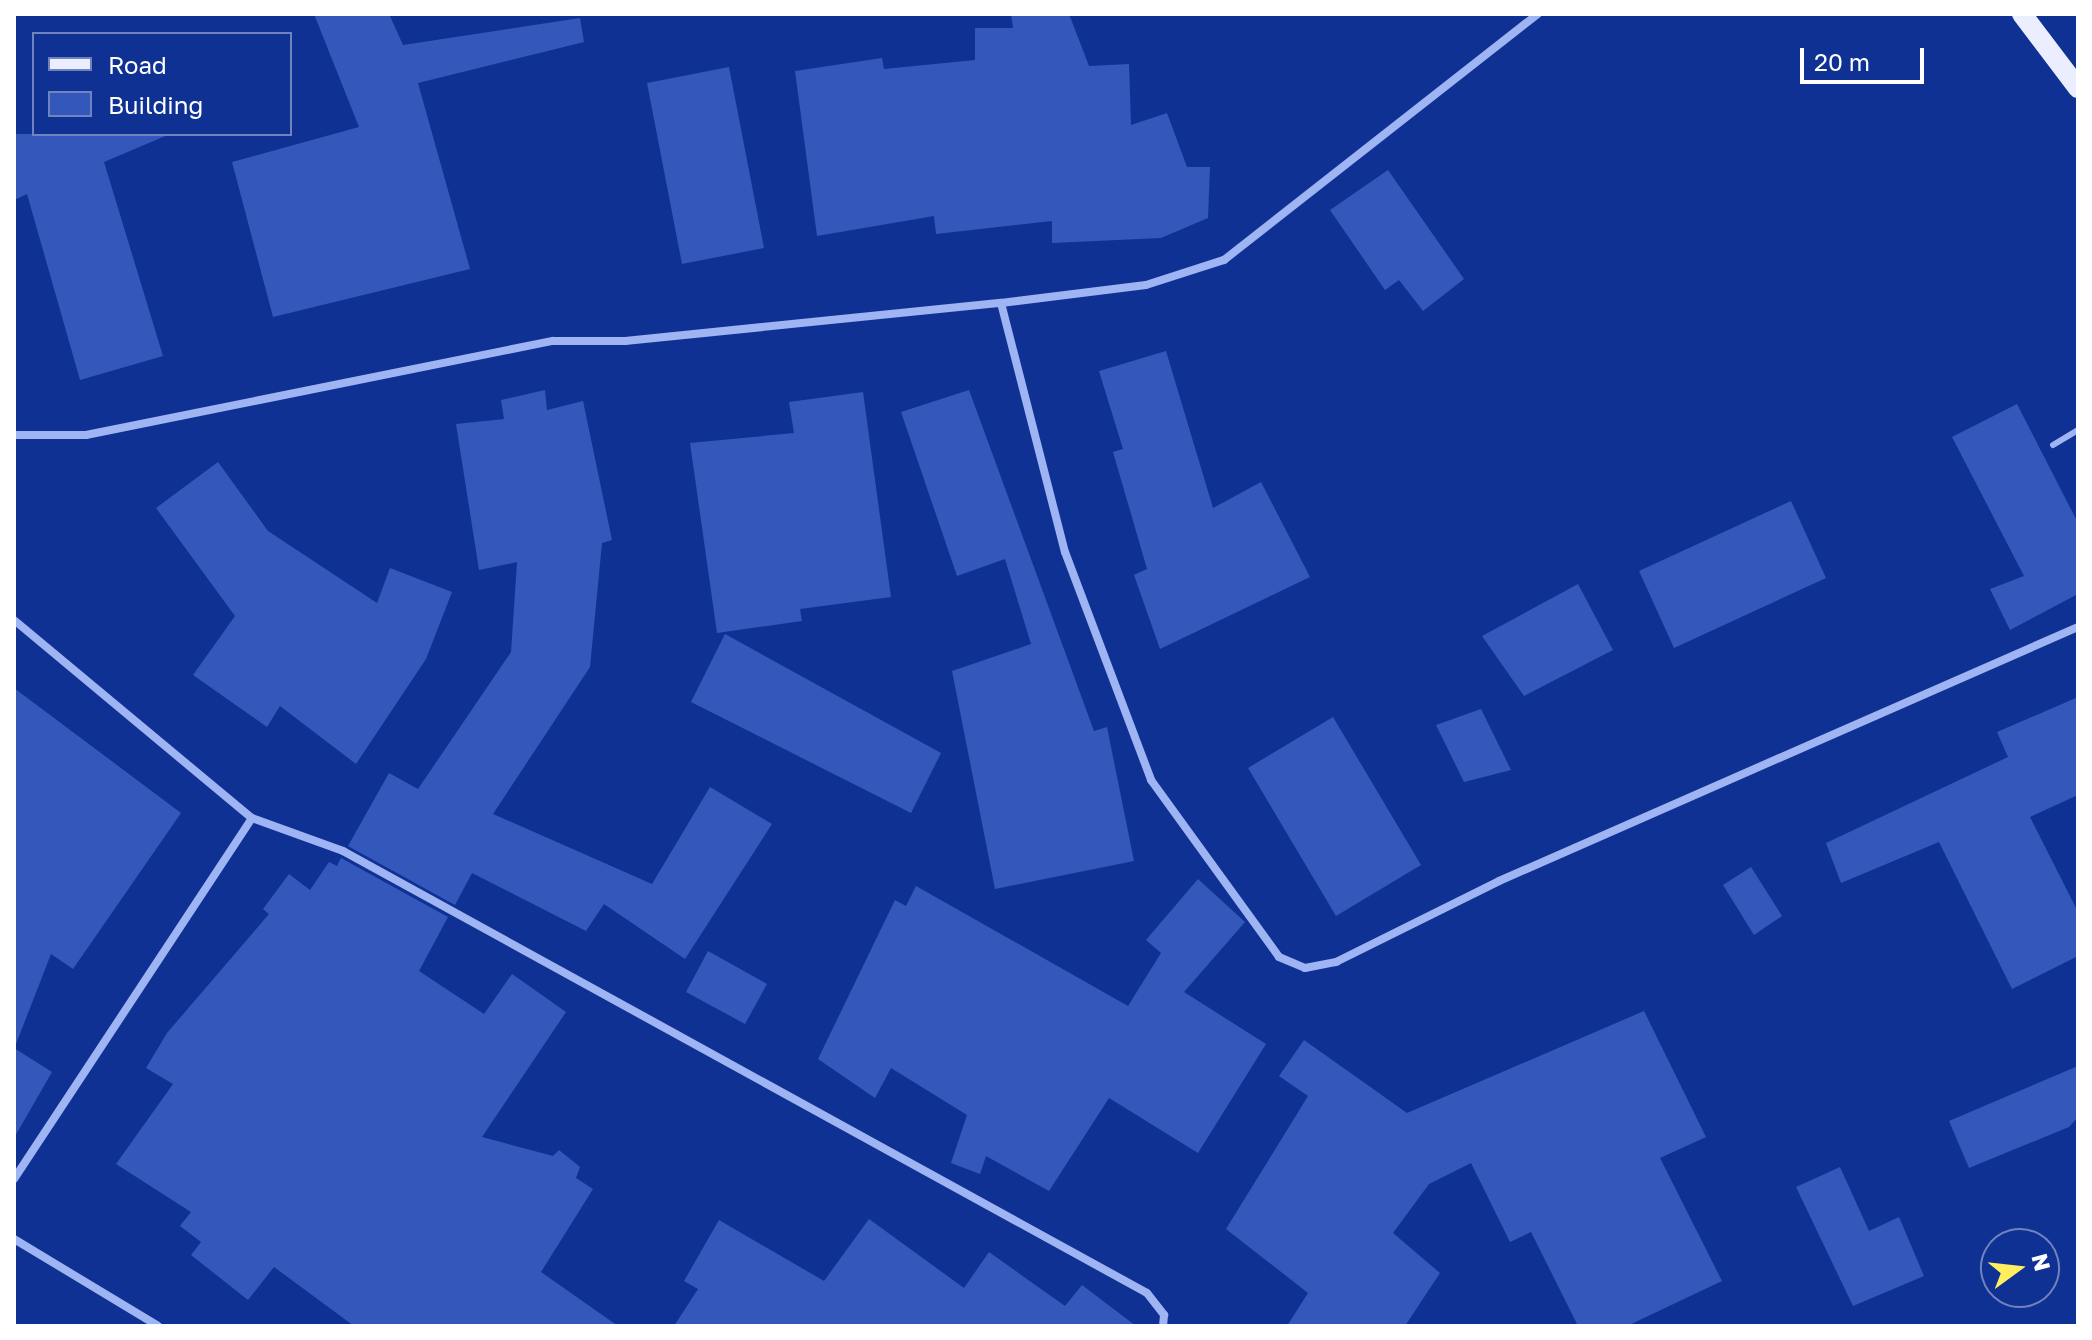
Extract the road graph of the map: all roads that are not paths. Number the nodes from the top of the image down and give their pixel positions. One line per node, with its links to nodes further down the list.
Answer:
1 (1538, 14): 4 (street)
2 (2022, 14): 3 (main road)
3 (2078, 88)
4 (1001, 303): 6 (street); 9 (street)
5 (2078, 430): 7 (lane)
6 (14, 435)
7 (2053, 445)
8 (14, 620): 10 (street)
9 (2078, 627)
10 (252, 818): 11 (street); 14 (street)
11 (14, 1179)
12 (14, 1239): 13 (street)
13 (158, 1326)
14 (1163, 1326)

